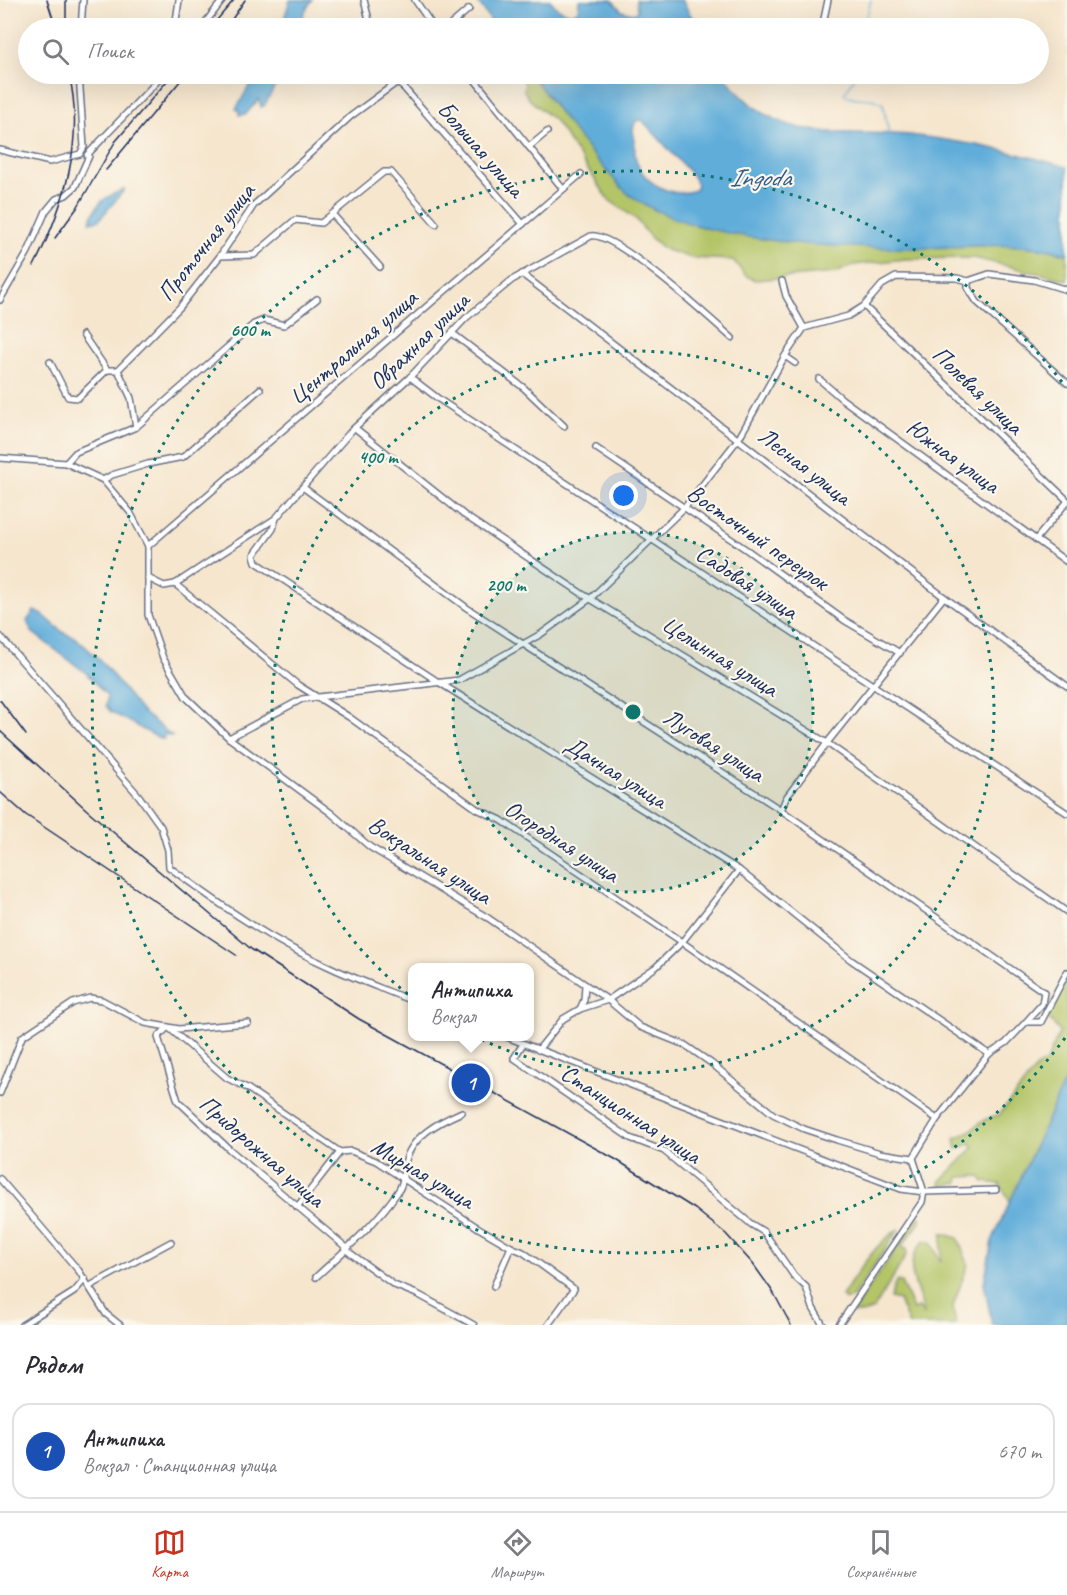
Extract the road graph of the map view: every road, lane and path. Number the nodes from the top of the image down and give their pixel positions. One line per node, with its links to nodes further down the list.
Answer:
1 (83, 0): 8 (street)
2 (179, 0): 9 (street)
3 (224, 0): 10 (street)
4 (364, 0): 11 (street)
5 (415, 0): 12 (street)
6 (828, 0): 14 (street)
7 (469, 9): 13 (street)
8 (82, 18)
9 (176, 18)
10 (209, 18)
11 (368, 18)
12 (427, 18)
13 (459, 18)
14 (824, 18)
15 (80, 84): 23 (street)
16 (155, 84): 24 (street)
17 (395, 84): 30 (street, Проточная улица)
18 (398, 84): 29 (street, Большая улица)
19 (478, 84): 21 (street)
20 (547, 132): 21 (street)
21 (529, 147): 26 (street)
22 (0, 150): 23 (street)
23 (80, 154): 24 (street)
24 (89, 156): 37 (street)
25 (581, 174): 26 (street, Центральная улица)
26 (562, 189): 29 (street, Центральная улица)
27 (333, 215): 28 (street); 30 (street); 31 (street)
28 (436, 224)
29 (522, 224): 66 (street, Центральная улица)
30 (220, 256): 47 (street, Проточная улица)
31 (380, 267)
32 (522, 274): 40 (street, Овражная улица); 42 (street, Овражная улица); 55 (street, Лесная улица)
33 (782, 281): 39 (street)
34 (968, 281): 35 (street); 38 (street); 50 (street)
35 (1067, 290)
36 (317, 299): 53 (street)
37 (0, 300)
38 (864, 306): 39 (street); 61 (street, Полевая улица)
39 (804, 328): 43 (street)
40 (452, 333): 48 (street, Овражная улица); 52 (street)
41 (83, 335): 46 (street)
42 (732, 338)
43 (785, 356): 45 (street); 55 (street)
44 (50, 362): 46 (street)
45 (795, 363)
46 (107, 370): 47 (street)
47 (118, 370): 53 (street)
48 (410, 377): 54 (street, Овражная улица); 65 (street, Садовая улица)
49 (819, 379): 64 (street, Южная улица)
50 (1067, 383)
51 (260, 389): 59 (street)
52 (564, 426)
53 (136, 427): 58 (street)
54 (356, 428): 60 (street, Овражная улица); 71 (street, Целинная улица)
55 (739, 438): 62 (street); 70 (street, Лесная улица)
56 (596, 448): 62 (street, Восточный переулок)
57 (0, 458): 58 (street)
58 (66, 463): 59 (street, Вокзальная улица)
59 (103, 480): 66 (street, Вокзальная улица)
60 (304, 488): 63 (street, Овражная улица); 73 (street, Луговая улица)
61 (1067, 501): 64 (street)
62 (685, 507): 65 (street); 74 (street, Восточный переулок)
63 (276, 518): 69 (street, Овражная улица); 75 (street, Дачная улица)
64 (1036, 538): 67 (street, Южная улица)
65 (652, 541): 71 (street); 76 (street, Садовая улица)
66 (148, 546): 68 (street, Вокзальная улица)
67 (1067, 562)
68 (148, 578): 69 (street); 79 (street, Вокзальная улица)
69 (175, 584): 78 (street, Огородная улица)
70 (944, 597): 74 (street); 77 (street, Лесная улица)
71 (591, 598): 73 (street); 80 (street, Целинная улица)
72 (0, 636): 88 (street)
73 (525, 643): 75 (street); 81 (street, Луговая улица)
74 (900, 652): 76 (street)
75 (440, 683): 78 (street); 83 (street, Дачная улица)
76 (873, 686): 80 (street); 82 (street, Садовая улица)
77 (1067, 686)
78 (317, 697): 79 (street); 85 (street, Огородная улица)
79 (229, 738): 87 (street, Вокзальная улица)
80 (827, 744): 81 (street); 84 (street, Целинная улица)
81 (781, 810): 91 (street, Луговая улица)
82 (1067, 813)
83 (739, 870): 85 (street); 97 (street, Дачная улица)
84 (1067, 912)
85 (682, 942): 89 (street); 100 (street, Огородная улица)
86 (1067, 972): 91 (street)
87 (584, 984): 89 (street, Вокзальная улица); 90 (street)
88 (408, 999)
89 (608, 1000): 90 (street); 102 (street, Вокзальная улица)
90 (580, 1009): 96 (street)
91 (1026, 1022): 97 (street)
92 (248, 1023): 93 (street)
93 (168, 1027): 98 (street); 101 (street, Мирная улица); 107 (street, Придорожная улица)
94 (516, 1041): 95 (street)
95 (523, 1044): 96 (street); 119 (street, Станционная улица)
96 (538, 1050): 106 (street)
97 (990, 1054): 100 (street)
98 (0, 1093)
99 (462, 1112): 104 (street)
100 (937, 1119): 102 (street)
101 (340, 1152): 104 (street, Мирная улица); 107 (street)
102 (914, 1158): 106 (street)
103 (0, 1179): 112 (street)
104 (405, 1179): 109 (street, Мирная улица); 110 (street)
105 (996, 1190): 106 (street)
106 (924, 1192): 120 (street)
107 (297, 1206): 110 (street, Придорожная улица)
108 (171, 1242): 113 (street)
109 (511, 1247): 114 (street); 118 (street, Мирная улица)
110 (347, 1249): 111 (street); 117 (street, Придорожная улица)
111 (316, 1277)
112 (85, 1280): 113 (street); 115 (street)
113 (90, 1286): 116 (street)
114 (494, 1286)
115 (22, 1325)
116 (118, 1325)
117 (474, 1325)
118 (548, 1325)
119 (823, 1325)
120 (839, 1325)

